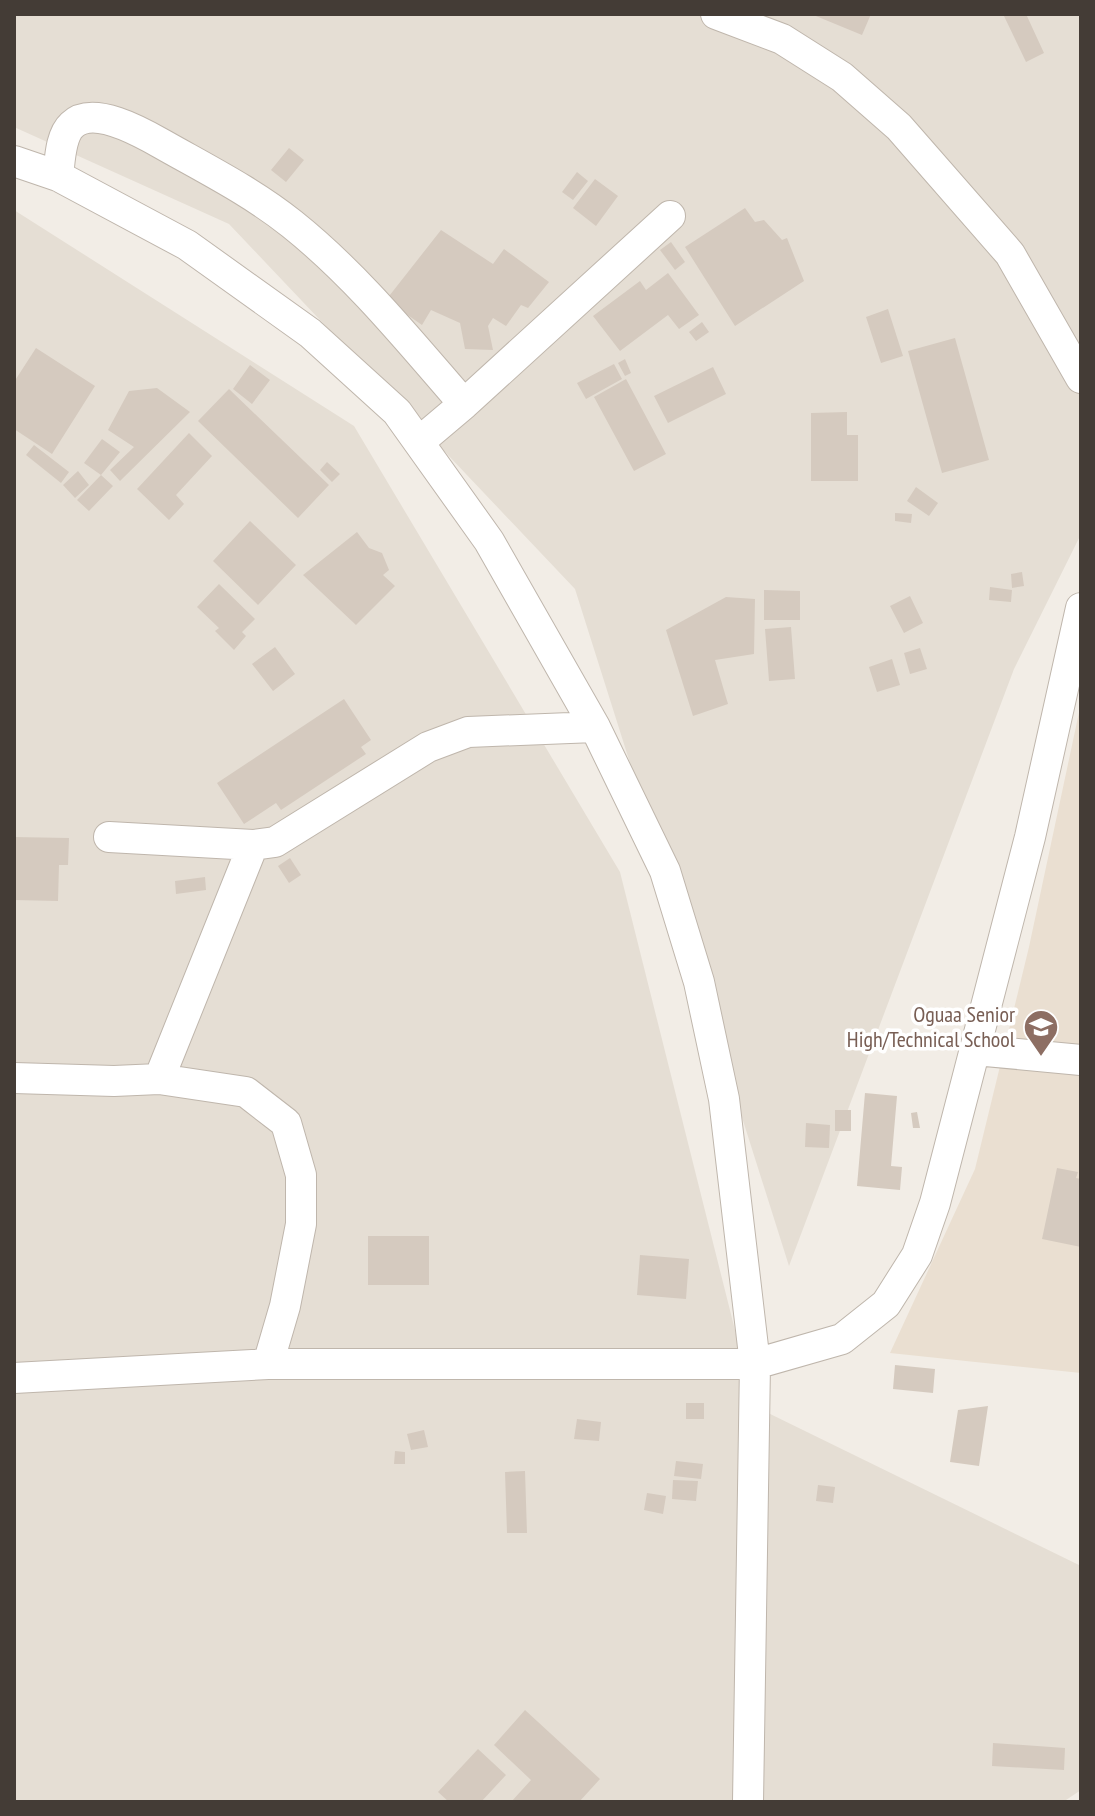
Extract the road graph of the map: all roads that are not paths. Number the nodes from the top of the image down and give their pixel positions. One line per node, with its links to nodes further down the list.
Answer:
1 (716, 14): 5 (street)
2 (14, 161): 3 (street)
3 (58, 176): 6 (street); 7 (street)
4 (670, 216): 6 (street)
5 (1081, 378)
6 (464, 404): 7 (street)
7 (419, 442): 9 (street)
8 (1081, 608): 12 (street)
9 (595, 727): 11 (street); 17 (street)
10 (109, 837): 11 (street)
11 (253, 845): 15 (street)
12 (975, 1050): 13 (street); 17 (street)
13 (1081, 1060)
14 (14, 1078): 15 (street)
15 (159, 1079): 16 (street)
16 (268, 1364): 17 (street); 18 (street)
17 (755, 1364): 19 (street)
18 (14, 1378)
19 (748, 1802)

